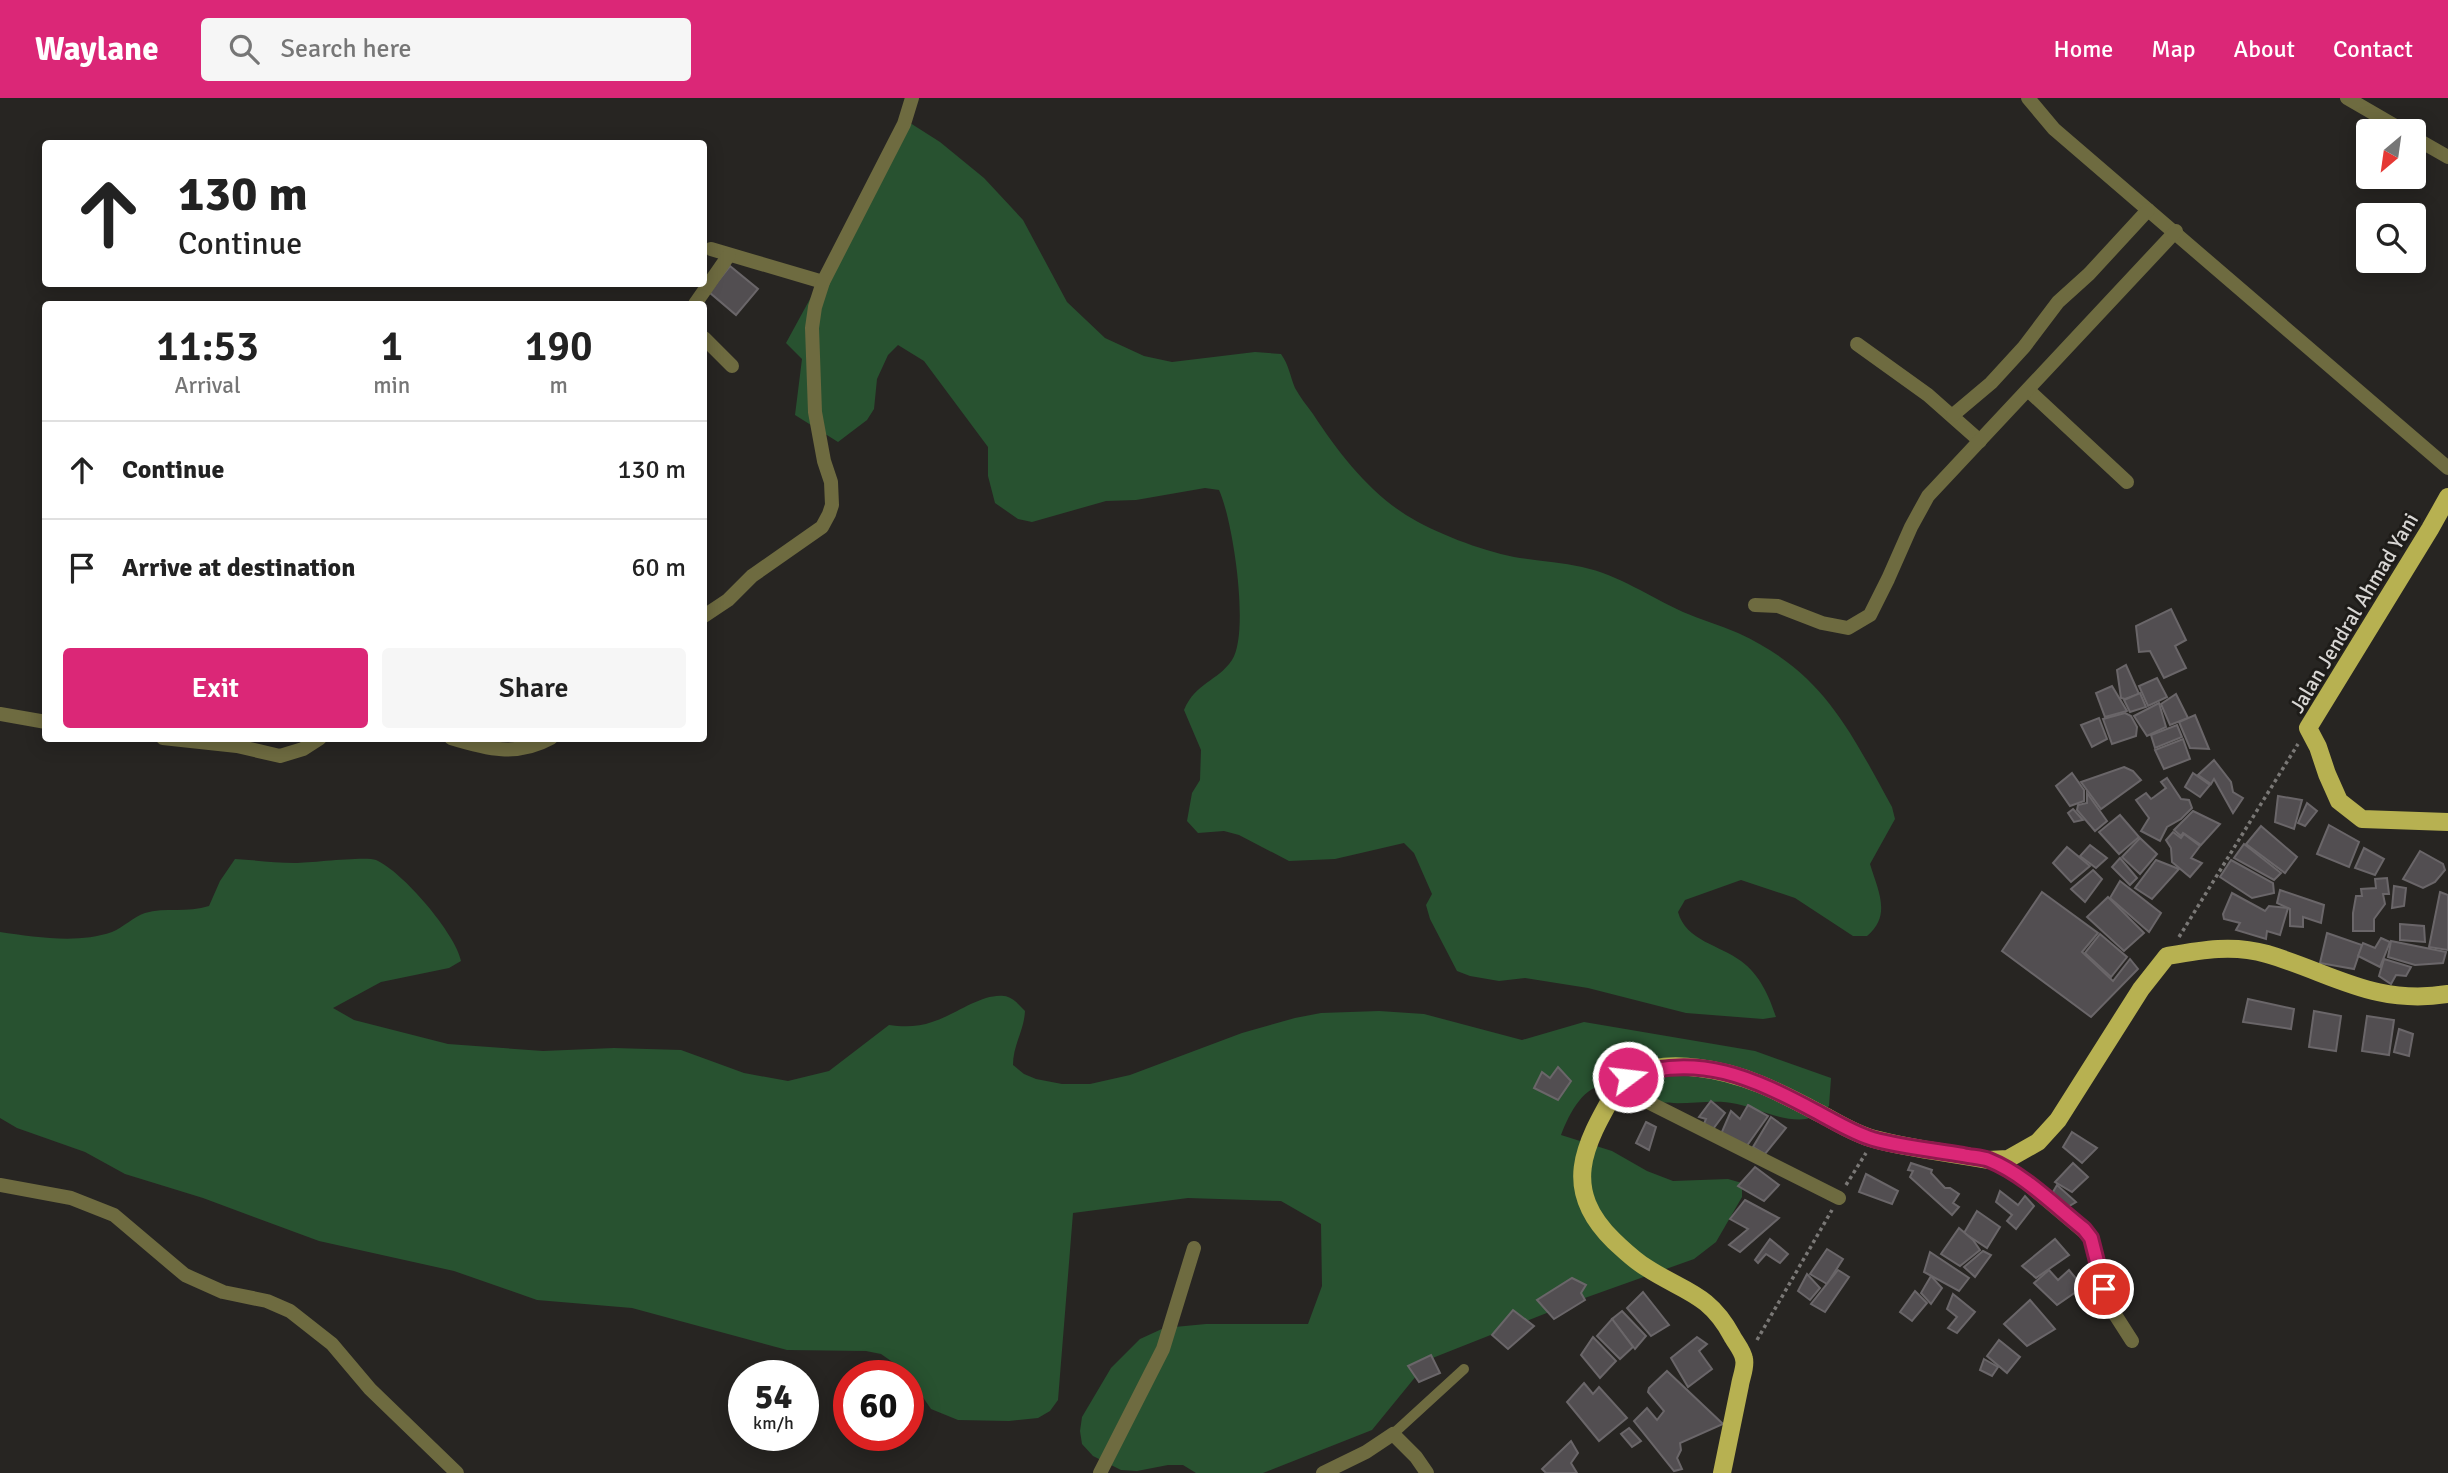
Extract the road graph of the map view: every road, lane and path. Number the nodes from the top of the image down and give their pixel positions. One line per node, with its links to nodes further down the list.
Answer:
1 (912, 98): 11 (street)
2 (2028, 98): 7 (street)
3 (2347, 98): 4 (street)
4 (2383, 119)
5 (2426, 144): 6 (street)
6 (2448, 157)
7 (2148, 210): 8 (street); 17 (street)
8 (2176, 232): 16 (street); 19 (street)
9 (711, 249): 10 (street)
10 (729, 255): 11 (street); 12 (street)
11 (823, 282): 23 (street)
12 (707, 287)
13 (707, 341): 15 (street)
14 (1857, 344): 17 (street)
15 (732, 366)
16 (2028, 390): 18 (street); 20 (street)
17 (1953, 415): 18 (street)
18 (1980, 442): 22 (street)
19 (2448, 468)
20 (2127, 482)
21 (2448, 497): 26 (main road, Jalan Jendral Ahmad Yani)
22 (1755, 605)
23 (707, 614)
24 (0, 714): 25 (street)
25 (42, 721)
26 (2308, 728): 31 (main road, Jalan Jendral Ahmad Yani); 32 (path)
27 (196, 742): 30 (street)
28 (469, 742): 29 (street)
29 (543, 742)
30 (304, 744)
31 (2448, 822)
32 (2167, 956): 33 (main road); 36 (main road)
33 (2448, 994)
34 (1618, 1087): 35 (main road); 38 (street); 41 (main road)
35 (1874, 1139): 36 (main road); 38 (path)
36 (1989, 1160): 40 (street)
37 (0, 1185): 44 (street)
38 (1839, 1198): 41 (path)
39 (1194, 1248): 45 (street)
40 (2132, 1342)
41 (1745, 1360): 48 (main road)
42 (1464, 1369): 43 (lane)
43 (1393, 1434): 46 (street); 47 (street)
44 (457, 1473)
45 (1100, 1473)
46 (1323, 1473)
47 (1427, 1473)
48 (1722, 1473)

